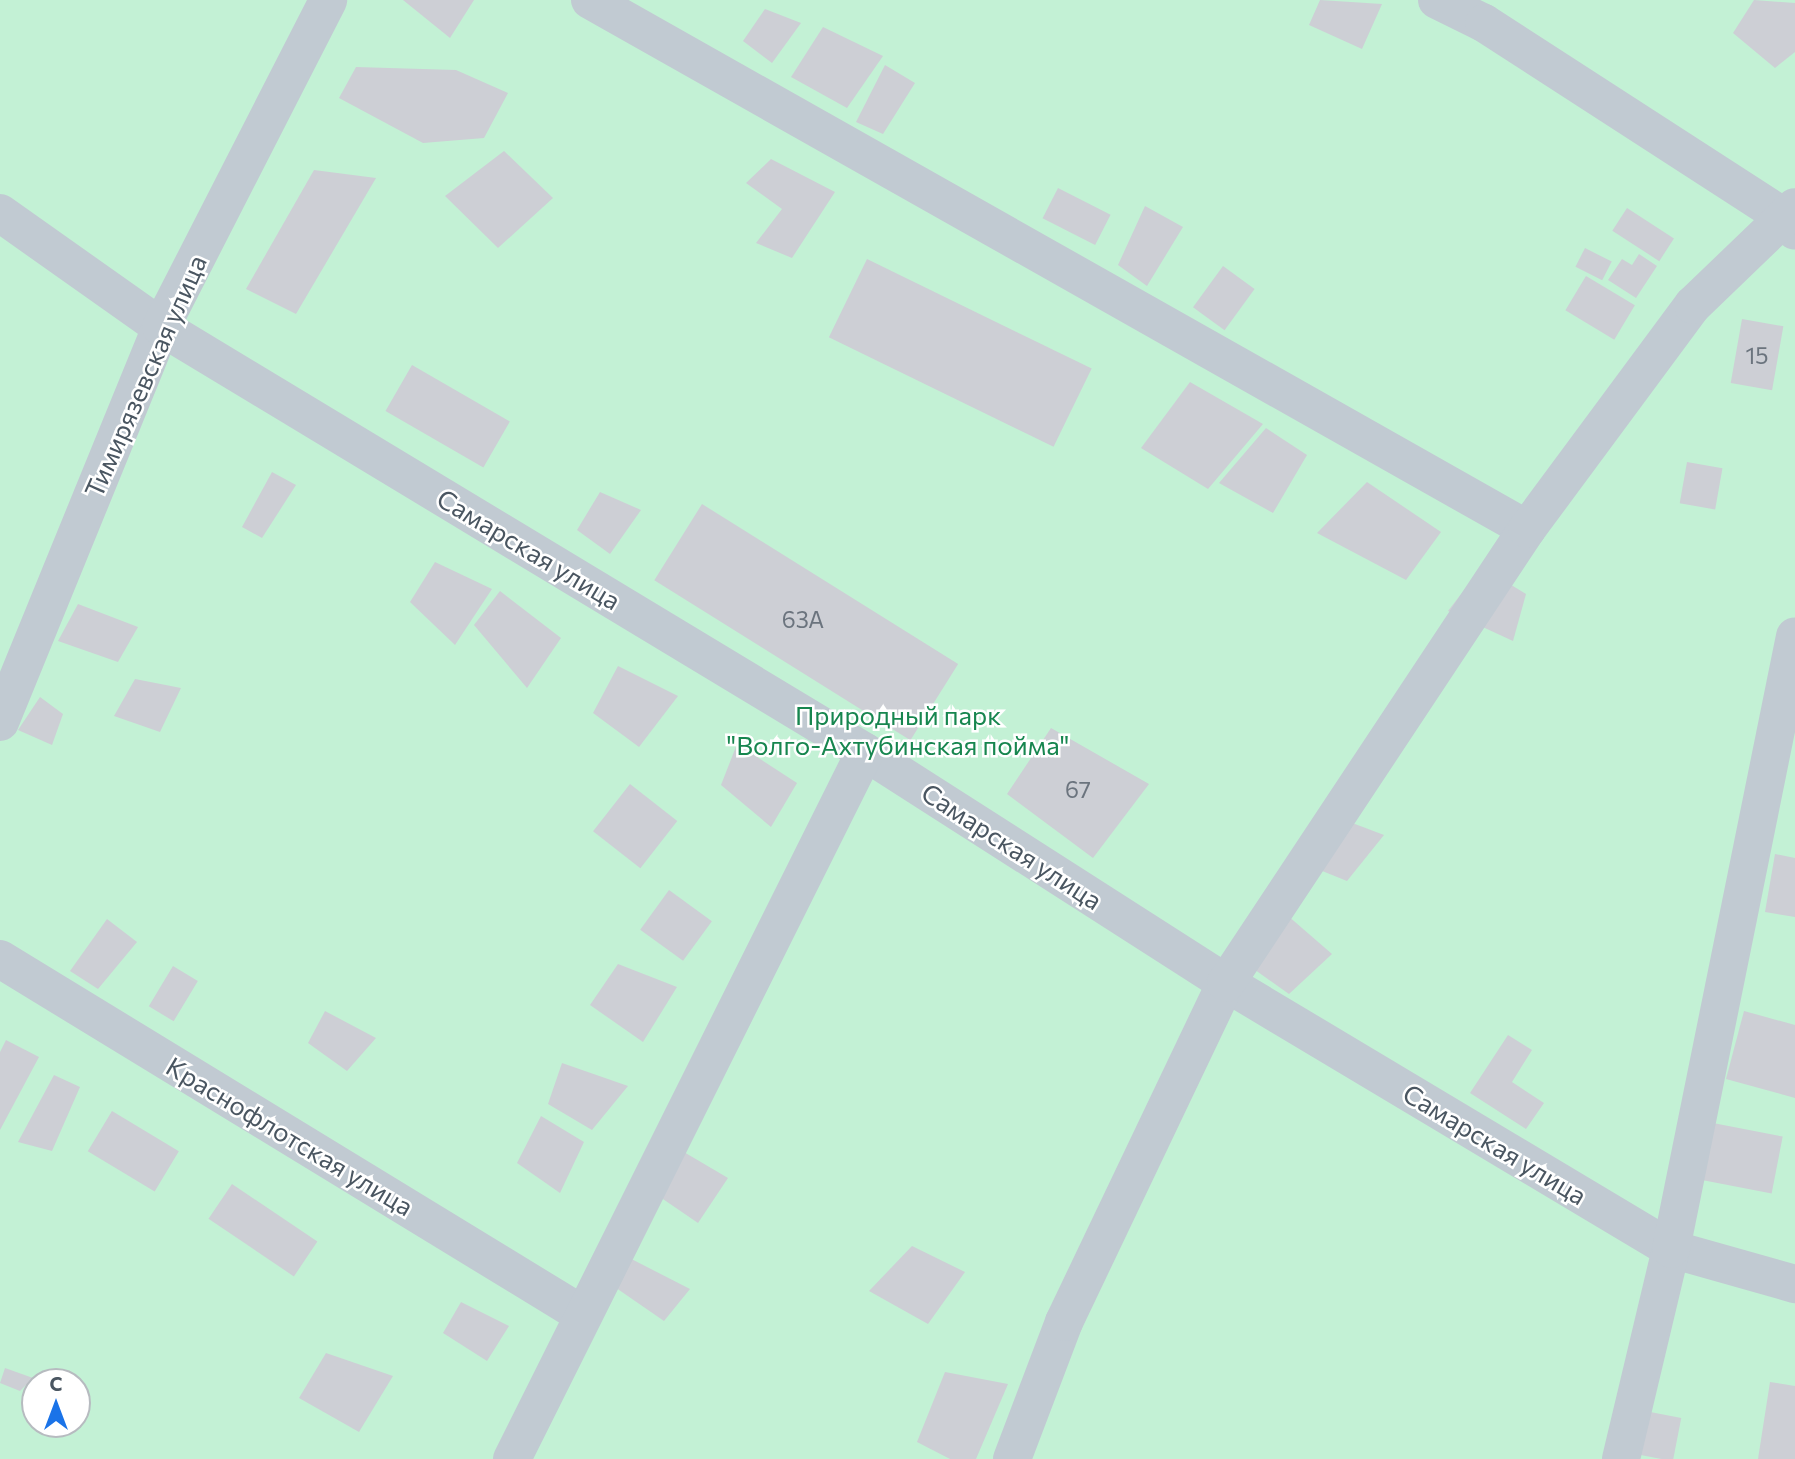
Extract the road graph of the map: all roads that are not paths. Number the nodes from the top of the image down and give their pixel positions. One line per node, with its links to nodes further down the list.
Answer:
1 (328, 0): 6 (street, Тимирязевская улица)
2 (590, 0): 7 (street)
3 (1437, 0): 5 (street)
4 (0, 213): 6 (street, Самарская улица)
5 (1792, 219): 7 (street)
6 (161, 327): 9 (street, Тимирязевская улица); 10 (street, Самарская улица)
7 (1527, 529): 12 (street)
8 (1795, 636): 13 (street)
9 (0, 722)
10 (865, 752): 12 (street, Самарская улица); 15 (street)
11 (0, 959): 15 (street, Краснофлотская улица)
12 (1226, 983): 13 (street, Самарская улица); 17 (street)
13 (1671, 1249): 14 (street, Самарская улица); 18 (street)
14 (1795, 1284)
15 (580, 1313): 16 (street)
16 (512, 1459)
17 (1012, 1459)
18 (1621, 1459)

